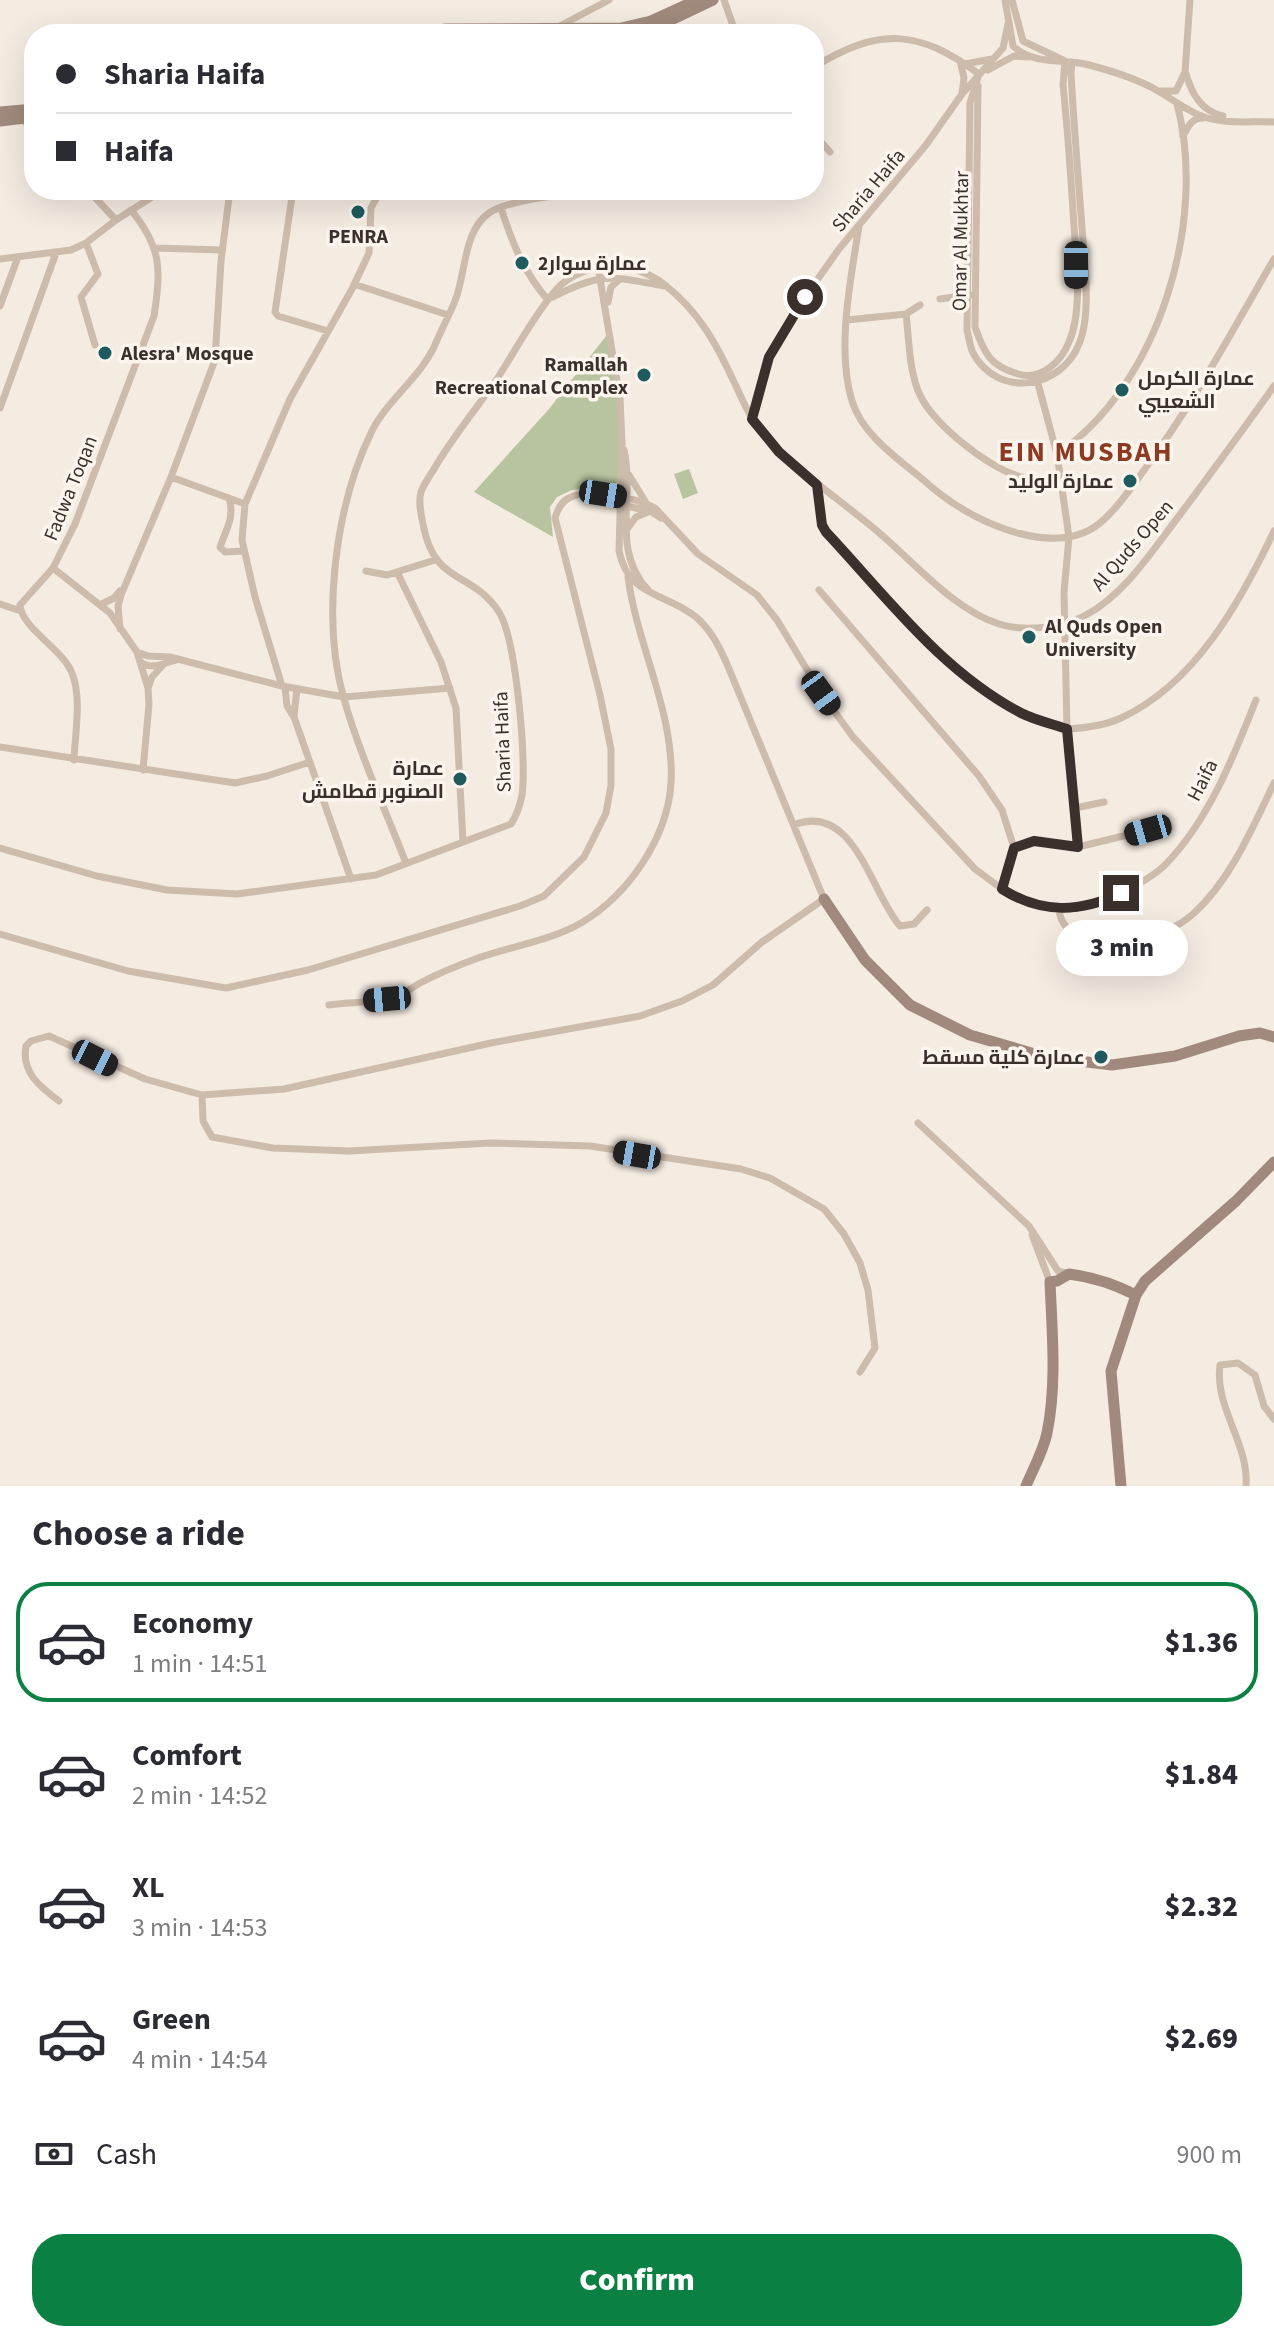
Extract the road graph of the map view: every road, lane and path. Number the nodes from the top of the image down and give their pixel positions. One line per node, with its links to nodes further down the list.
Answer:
1 (609, 0): 8 (street)
2 (697, 0): 9 (street)
3 (713, 0): 10 (street)
4 (724, 0): 11 (street)
5 (1005, 0): 12 (street)
6 (1012, 0): 13 (street)
7 (1190, 0): 20 (street)
8 (564, 24)
9 (638, 24)
10 (668, 24)
11 (732, 24)
12 (1008, 24): 14 (street); 15 (street)
13 (1019, 35): 14 (street); 19 (street)
14 (1015, 53): 16 (street); 21 (street)
15 (995, 58): 18 (street); 21 (street, Sharia Haifa)
16 (1050, 61): 19 (street); 22 (street)
17 (824, 62): 18 (street)
18 (962, 62): 21 (street); 24 (street)
19 (1069, 62): 22 (street); 23 (street); 72 (street)
20 (1185, 72): 23 (street); 33 (street)
21 (979, 74): 24 (street, Sharia Haifa); 26 (street); 61 (street, Omar Al Mukhtar)
22 (1063, 85): 72 (street)
23 (1157, 90): 27 (street)
24 (962, 94): 25 (street, Sharia Haifa)
25 (957, 102): 26 (street); 47 (street, Sharia Haifa)
26 (970, 103): 61 (street)
27 (1177, 104): 30 (street); 35 (street)
28 (24, 110): 29 (street)
29 (0, 112)
30 (1206, 118): 33 (street); 35 (street)
31 (24, 119): 32 (street)
32 (0, 121)
33 (1258, 122): 34 (street)
34 (1274, 122)
35 (1183, 136): 77 (street)
36 (824, 145): 37 (street)
37 (830, 152)
38 (97, 200): 46 (street)
39 (147, 200): 45 (street)
40 (229, 200): 50 (street)
41 (292, 200): 70 (street)
42 (375, 200): 58 (street)
43 (533, 200): 44 (street)
44 (501, 208): 63 (street); 68 (street)
45 (131, 210): 46 (street); 49 (street, Fadwa Toqan)
46 (116, 220): 48 (street)
47 (859, 226): 69 (street); 75 (street, Sharia Haifa)
48 (86, 243): 51 (street); 71 (street)
49 (155, 248): 50 (street); 95 (street, Fadwa Toqan)
50 (222, 250): 79 (street)
51 (56, 253): 52 (street); 74 (street)
52 (18, 257): 53 (street); 65 (street)
53 (0, 259)
54 (1274, 259): 92 (street)
55 (598, 267): 57 (street); 60 (street); 63 (street)
56 (624, 278): 57 (street); 60 (street); 66 (street)
57 (601, 279): 59 (street); 66 (street)
58 (354, 284): 68 (street); 70 (street)
59 (577, 284): 63 (street); 66 (street)
60 (666, 286): 75 (street)
61 (972, 294): 62 (street); 72 (street)
62 (940, 299)
63 (548, 300): 94 (street)
64 (920, 305): 67 (street)
65 (0, 306)
66 (607, 312): 76 (street)
67 (906, 314): 69 (street); 81 (street)
68 (448, 315): 114 (street)
69 (847, 320): 92 (street)
70 (328, 331): 87 (street)
71 (95, 345)
72 (1036, 377): 77 (street)
73 (1274, 386): 105 (street, Al Quds Open)
74 (0, 408)
75 (752, 419): 82 (street, Al Quds Open)
76 (622, 444): 78 (street); 80 (street)
77 (1057, 454): 81 (street)
78 (627, 470): 85 (street); 86 (street)
79 (171, 477): 84 (street); 99 (street)
80 (620, 478): 83 (street); 85 (street)
81 (1061, 480): 92 (street)
82 (817, 485): 105 (street, Al Quds Open); 117 (street)
83 (603, 497): 85 (street); 89 (street); 137 (street)
84 (229, 498): 87 (street); 93 (street)
85 (624, 501): 86 (street); 88 (street); 89 (street)
86 (647, 503): 90 (street)
87 (245, 504): 93 (street)
88 (652, 512): 89 (street); 90 (street)
89 (623, 527): 98 (street); 101 (street)
90 (673, 528): 133 (street, Haifa)
91 (1274, 531): 117 (street)
92 (1069, 537): 105 (street)
93 (244, 551): 110 (street)
94 (435, 560): 97 (street); 127 (street, Sharia Haifa)
95 (53, 568): 103 (street); 104 (street, Fadwa Toqan)
96 (366, 571): 97 (street)
97 (397, 572): 112 (street)
98 (627, 575): 101 (street); 138 (street)
99 (125, 587): 103 (street); 106 (street)
100 (819, 590): 130 (street)
101 (654, 595): 125 (street)
102 (0, 604): 104 (street)
103 (100, 605): 106 (street)
104 (21, 611): 119 (street)
105 (1065, 624): 117 (street)
106 (120, 629): 107 (street)
107 (138, 656): 108 (street); 109 (street); 111 (street)
108 (178, 660): 109 (street); 110 (street)
109 (165, 663): 111 (street)
110 (283, 687): 113 (street); 116 (street)
111 (148, 688): 121 (street)
112 (450, 688): 114 (street); 127 (street)
113 (297, 689): 114 (street); 116 (street)
114 (344, 697): 131 (street)
115 (1256, 700): 135 (street, Haifa)
116 (294, 717): 120 (street)
117 (1067, 729): 124 (street)
118 (0, 747): 119 (street)
119 (74, 760): 121 (street)
120 (310, 762): 121 (street); 132 (street)
121 (143, 770)
122 (1274, 783): 135 (street)
123 (1104, 802): 124 (street)
124 (1075, 808): 128 (street)
125 (794, 825): 134 (street); 136 (street)
126 (1148, 830): 128 (street)
127 (463, 842): 131 (street, Sharia Haifa)
128 (1078, 847): 130 (street)
129 (0, 848): 132 (street, Sharia Haifa)
130 (1014, 848): 133 (street)
131 (406, 863): 132 (street, Sharia Haifa)
132 (351, 879)
133 (1002, 889): 135 (street, Haifa)
134 (824, 899): 139 (street); 140 (street)
135 (1059, 909)
136 (927, 910)
137 (0, 934)
138 (329, 1005)
139 (1274, 1037)
140 (202, 1095): 141 (street); 148 (street)
141 (59, 1101)
142 (918, 1123): 144 (street)
143 (1274, 1162): 147 (street)
144 (1029, 1226): 145 (street); 146 (street)
145 (1069, 1274): 146 (street); 147 (street)
146 (1054, 1282): 150 (street); 151 (street)
147 (1136, 1295): 152 (street)
148 (860, 1372)
149 (1274, 1419): 153 (street)
150 (1026, 1486)
151 (1033, 1486)
152 (1121, 1486)
153 (1246, 1486)

